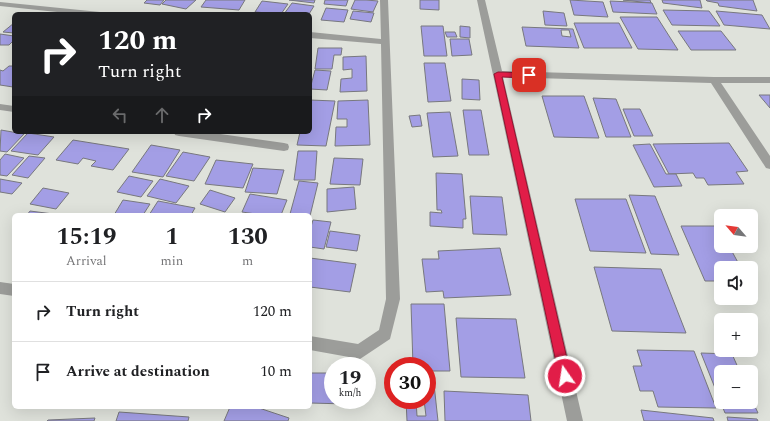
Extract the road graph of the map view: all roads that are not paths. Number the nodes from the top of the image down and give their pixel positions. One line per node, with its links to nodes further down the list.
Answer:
1 (384, 0): 6 (street)
2 (481, 0): 7 (street)
3 (0, 4): 4 (street)
4 (80, 12)
5 (312, 34): 6 (street)
6 (384, 42): 17 (street)
7 (498, 74): 8 (street); 18 (street)
8 (714, 80): 9 (street); 14 (street)
9 (770, 80)
10 (0, 107): 11 (street)
11 (12, 109)
12 (193, 134): 13 (street)
13 (284, 147)
14 (770, 165)
15 (0, 288): 16 (street)
16 (12, 290)
17 (312, 343)
18 (575, 421)

